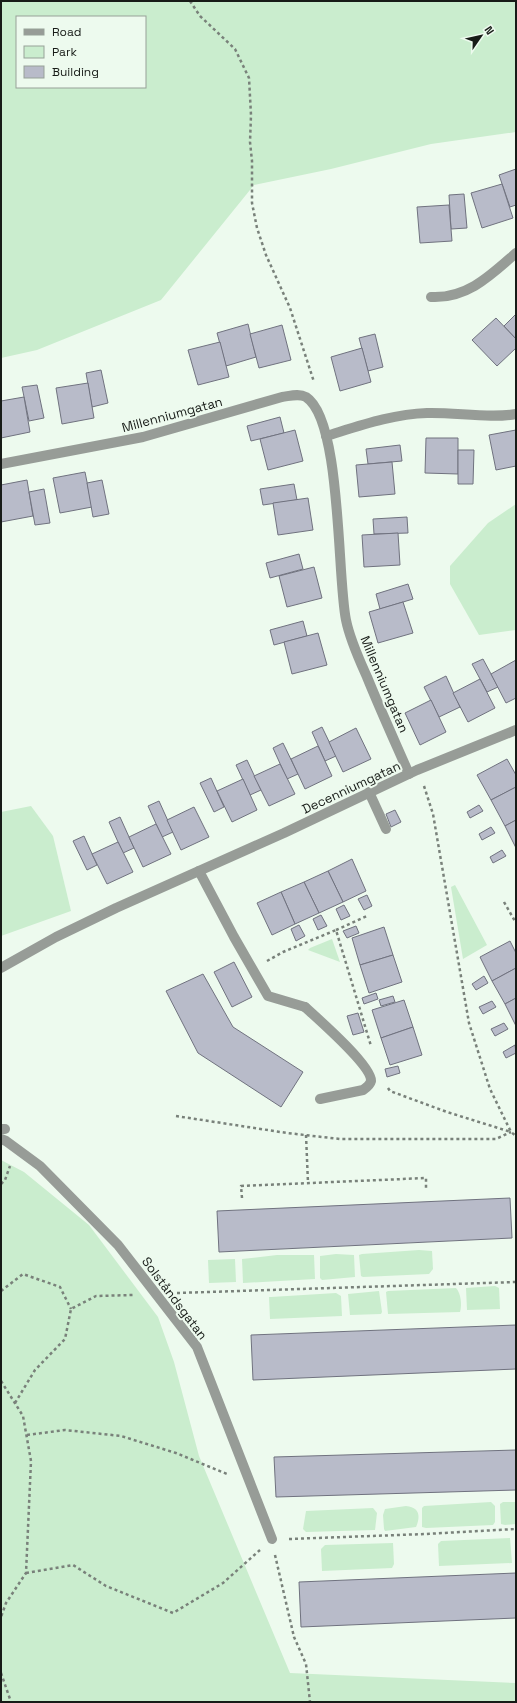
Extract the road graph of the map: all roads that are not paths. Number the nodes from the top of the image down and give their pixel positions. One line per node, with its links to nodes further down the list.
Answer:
1 (516, 253): 2 (street)
2 (431, 297)
3 (516, 414): 4 (street)
4 (326, 436): 5 (street, Millenniumgatan); 7 (street, Millenniumgatan)
5 (1, 464)
6 (516, 730): 7 (street, Decenniumgatan)
7 (413, 772): 8 (street, Decenniumgatan)
8 (369, 792): 9 (street); 10 (street, Decenniumgatan)
9 (386, 829)
10 (199, 871): 11 (street, Decenniumgatan); 12 (street)
11 (1, 968)
12 (320, 1099)
13 (1, 1139): 14 (street, Solståndsgatan)
14 (272, 1539)

